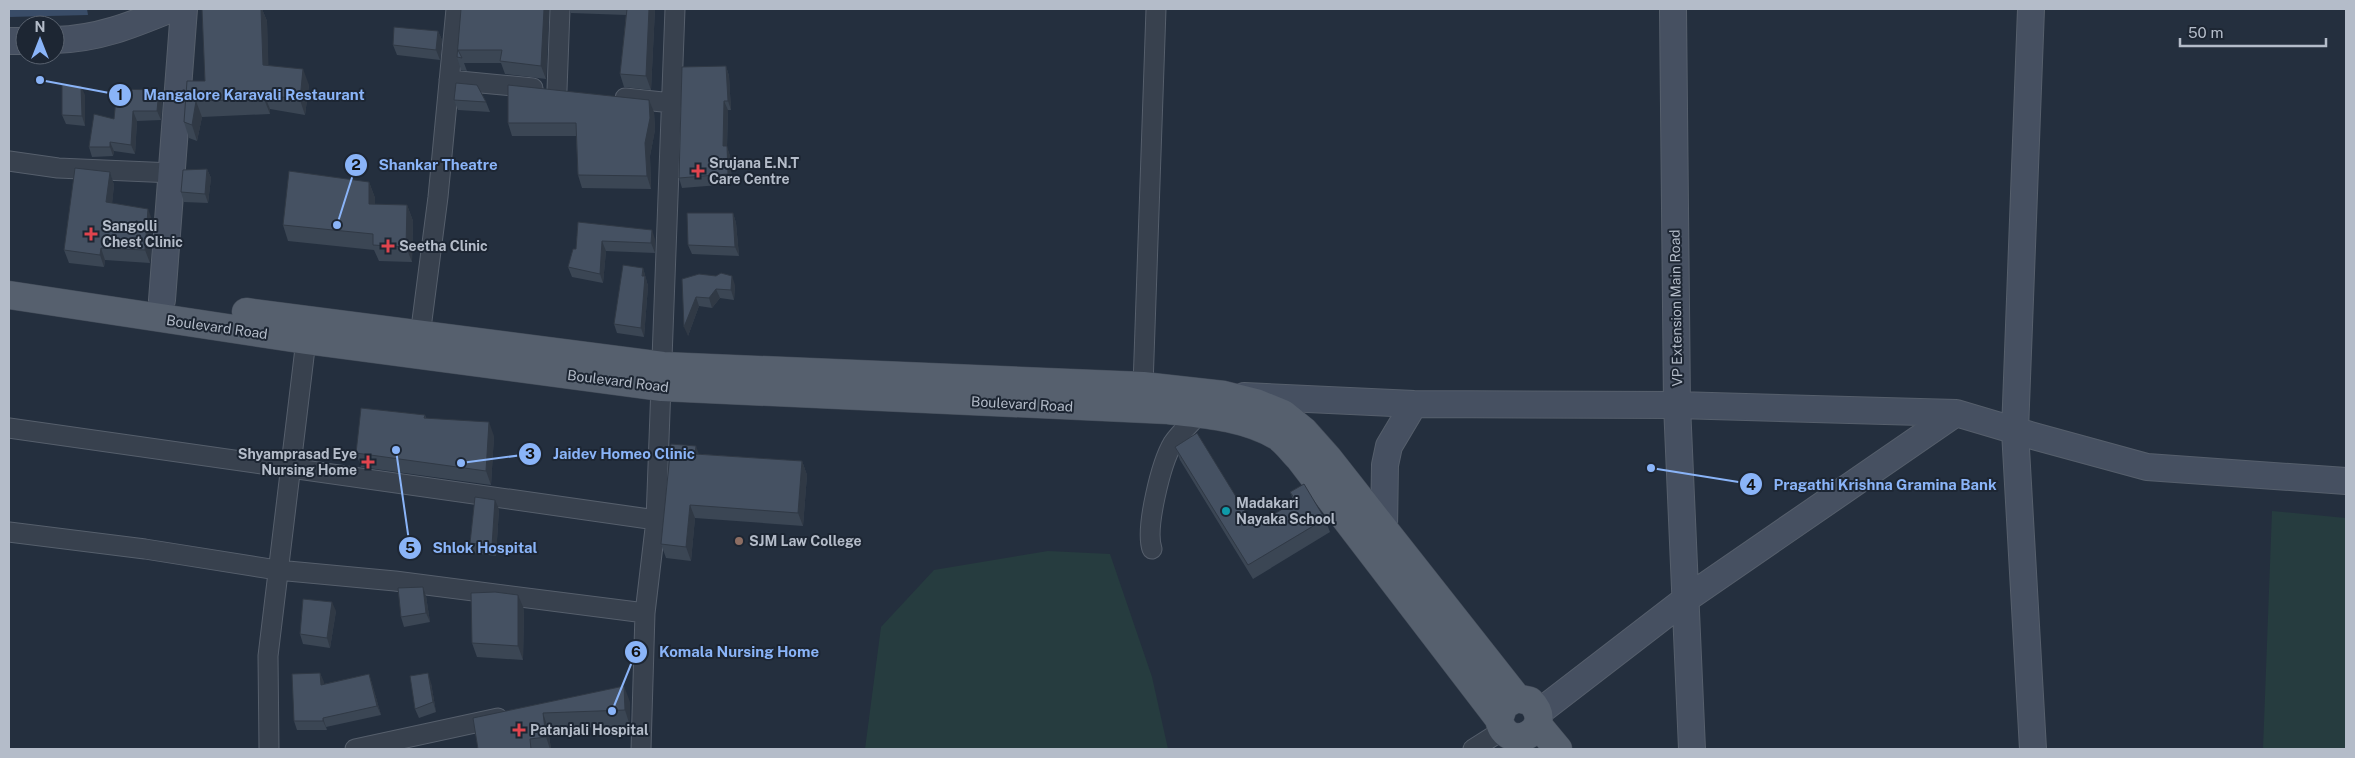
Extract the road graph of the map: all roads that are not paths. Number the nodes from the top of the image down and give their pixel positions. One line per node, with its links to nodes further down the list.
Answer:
1 (171, 9): 9 (street)
2 (184, 9): 16 (street)
3 (456, 9): 10 (street)
4 (560, 9): 11 (street)
5 (675, 9): 14 (street)
6 (1156, 9): 23 (street)
7 (1673, 9): 25 (street, VP Extension Main Road)
8 (2031, 9): 29 (street)
9 (65, 39)
10 (449, 80): 11 (street); 20 (street)
11 (557, 90): 12 (street)
12 (576, 92)
13 (605, 96): 14 (street)
14 (672, 103): 22 (street)
15 (9, 161): 16 (street)
16 (173, 173): 19 (street)
17 (9, 277): 19 (main road, Boulevard Road)
18 (9, 295): 21 (main road, Boulevard Road)
19 (162, 300): 20 (main road, Boulevard Road)
20 (420, 336): 22 (main road, Boulevard Road)
21 (306, 340): 22 (main road, Boulevard Road); 30 (street)
22 (662, 377): 23 (main road, Boulevard Road); 26 (main road, Boulevard Road); 32 (street)
23 (1143, 386): 26 (main road, Boulevard Road)
24 (1414, 404): 25 (street, VP Extension Main Road); 26 (street, VP Extension Main Road); 33 (street)
25 (1677, 404): 27 (street); 37 (street)
26 (1216, 405): 33 (main road); 35 (street); 43 (main road)
27 (1956, 413): 29 (street); 37 (street)
28 (9, 428): 30 (street)
29 (2015, 431): 31 (street); 50 (street)
30 (290, 466): 32 (street); 36 (street)
31 (2346, 481)
32 (656, 520): 38 (street)
33 (1384, 529): 41 (main road)
34 (9, 532): 36 (street)
35 (1152, 549)
36 (277, 570): 38 (street); 44 (street)
37 (1686, 599): 41 (street); 49 (street)
38 (645, 613): 39 (street)
39 (643, 687): 40 (street); 46 (street)
40 (624, 691)
41 (1531, 712): 43 (main road); 43 (main road); 48 (main road)
42 (518, 714): 45 (street)
43 (1510, 734): 47 (street)
44 (269, 749)
45 (355, 749)
46 (642, 749)
47 (1473, 749)
48 (1558, 749)
49 (1692, 749)
50 (2033, 749)

